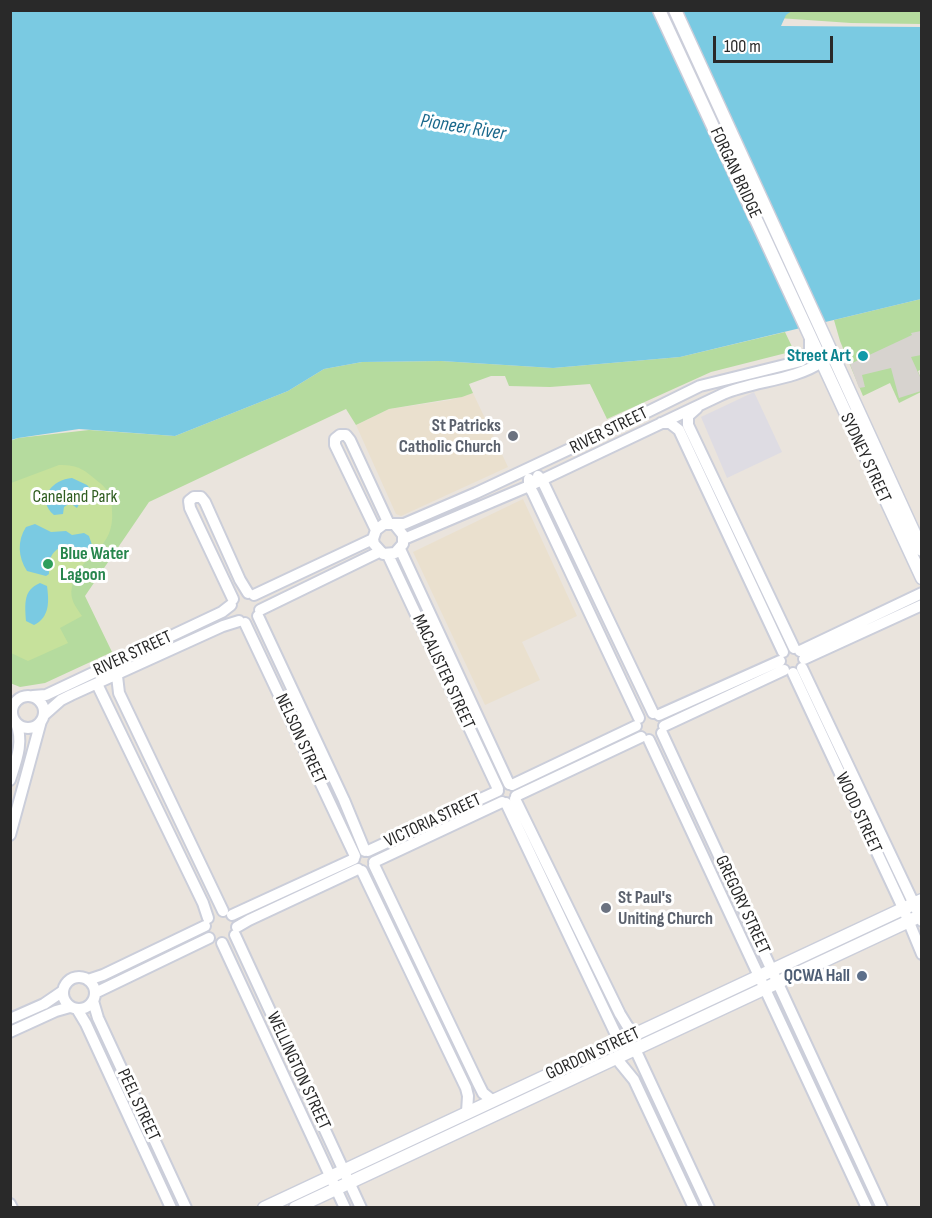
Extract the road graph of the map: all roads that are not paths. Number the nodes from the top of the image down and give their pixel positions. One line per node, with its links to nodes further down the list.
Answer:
1 (659, 10): 4 (main road, FORGAN BRIDGE)
2 (675, 10): 3 (main road, FORGAN BRIDGE)
3 (824, 334): 5 (main road); 8 (main road, SYDNEY STREET)
4 (810, 336): 5 (main road, SYDNEY STREET); 6 (street, RIVER STREET)
5 (821, 362): 7 (street, RIVER STREET); 9 (main road, SYDNEY STREET)
6 (676, 397): 7 (street); 11 (street, RIVER STREET)
7 (702, 403): 10 (street, RIVER STREET); 16 (street, WOOD STREET)
8 (853, 403): 9 (main road); 22 (main road, SYDNEY STREET)
9 (844, 414): 24 (main road, SYDNEY STREET)
10 (657, 424): 12 (street, RIVER STREET); 16 (street, WOOD STREET)
11 (530, 469): 12 (street, GREGORY STREET); 15 (street); 19 (street, RIVER STREET)
12 (542, 480): 15 (street, RIVER STREET); 17 (street, GREGORY STREET)
13 (369, 481): 14 (street); 14 (street); 19 (street)
14 (356, 486): 20 (street)
15 (529, 486): 18 (street); 21 (street, RIVER STREET)
16 (713, 491): 31 (street, WOOD STREET)
17 (552, 502): 18 (street); 39 (street, GREGORY STREET)
18 (540, 508): 38 (street)
19 (392, 524): 20 (street); 21 (street)
20 (374, 535): 23 (street); 26 (street)
21 (402, 544): 23 (street); 44 (street, MACALISTER STREET)
22 (921, 550)
23 (384, 553): 29 (street); 43 (street, MACALISTER STREET)
24 (921, 578)
25 (921, 593): 31 (street)
26 (251, 594): 27 (street); 27 (street); 29 (street)
27 (232, 602): 30 (street); 35 (street, RIVER STREET)
28 (921, 605): 31 (street)
29 (259, 613): 30 (street); 46 (street, NELSON STREET)
30 (242, 622): 32 (street, RIVER STREET); 47 (street, NELSON STREET)
31 (792, 660): 39 (street); 49 (street, WOOD STREET)
32 (117, 676): 33 (street, RIVER STREET); 50 (street)
33 (97, 684): 37 (street, RIVER STREET); 52 (street)
34 (10, 692): 35 (street)
35 (28, 696): 36 (street); 37 (street)
36 (11, 710): 40 (street)
37 (42, 718): 40 (street); 45 (street)
38 (637, 722): 39 (street, VICTORIA STREET); 41 (street, GREGORY STREET); 44 (street, VICTORIA STREET)
39 (660, 722): 41 (street, VICTORIA STREET); 57 (street, GREGORY STREET)
40 (16, 723): 42 (street)
41 (645, 739): 44 (street, VICTORIA STREET); 58 (street, GREGORY STREET)
42 (10, 780)
43 (498, 790): 44 (street, VICTORIA STREET); 46 (street, VICTORIA STREET)
44 (510, 795): 48 (street, VICTORIA STREET); 65 (street, MACALISTER STREET); 67 (street, MACALISTER STREET)
45 (10, 835)
46 (367, 851): 47 (street); 48 (street)
47 (357, 864): 48 (street); 50 (street); 53 (street); 78 (street, NELSON STREET)
48 (374, 864): 77 (street)
49 (912, 904): 51 (street, WOOD STREET); 57 (main road, GORDON STREET)
50 (228, 913): 52 (street); 53 (street)
51 (917, 918): 56 (street, WOOD STREET); 60 (main road, GORDON STREET)
52 (206, 922): 54 (street); 59 (street)
53 (236, 931): 55 (street); 83 (street, WELLINGTON STREET)
54 (209, 938): 55 (street); 63 (street)
55 (222, 943): 84 (street, WELLINGTON STREET)
56 (921, 954)
57 (772, 970): 58 (main road, GORDON STREET); 60 (street, GREGORY STREET)
58 (758, 976): 61 (street, GREGORY STREET); 70 (main road, GORDON STREET)
59 (88, 980): 62 (street); 63 (street)
60 (778, 982): 61 (main road, GORDON STREET); 80 (street, GREGORY STREET)
61 (764, 988): 68 (main road, GORDON STREET); 81 (street, GREGORY STREET)
62 (63, 991): 64 (street); 66 (street)
63 (94, 997): 64 (street); 86 (street, PEEL STREET)
64 (73, 1008): 69 (street); 85 (street, PEEL STREET)
65 (620, 1014): 67 (street); 70 (street, MACALISTER STREET)
66 (10, 1018)
67 (609, 1019): 71 (street, MACALISTER STREET)
68 (676, 1030): 71 (main road); 72 (main road, GORDON STREET)
69 (10, 1032)
70 (637, 1033): 71 (main road, GORDON STREET)
71 (619, 1041): 74 (main road, GORDON STREET)
72 (635, 1049): 73 (main road, GORDON STREET); 74 (main road); 75 (street)
73 (616, 1058): 76 (street); 83 (main road, GORDON STREET)
74 (567, 1066): 79 (main road, GORDON STREET)
75 (647, 1073): 76 (street); 92 (street)
76 (634, 1080): 91 (street)
77 (478, 1083): 78 (street); 79 (street)
78 (466, 1088): 82 (street, NELSON STREET)
79 (493, 1101): 82 (main road, GORDON STREET)
80 (834, 1104): 81 (street); 94 (street, GREGORY STREET)
81 (822, 1110): 93 (street, GREGORY STREET)
82 (467, 1112): 83 (main road, GORDON STREET)
83 (346, 1176): 84 (main road, GORDON STREET); 90 (street, WELLINGTON STREET)
84 (333, 1182): 87 (main road, GORDON STREET); 88 (main road, GORDON STREET); 89 (street, WELLINGTON STREET)
85 (171, 1208)
86 (186, 1208)
87 (264, 1208)
88 (295, 1208)
89 (345, 1208)
90 (361, 1208)
91 (694, 1208)
92 (709, 1208)
93 (867, 1208)
94 (882, 1208)

